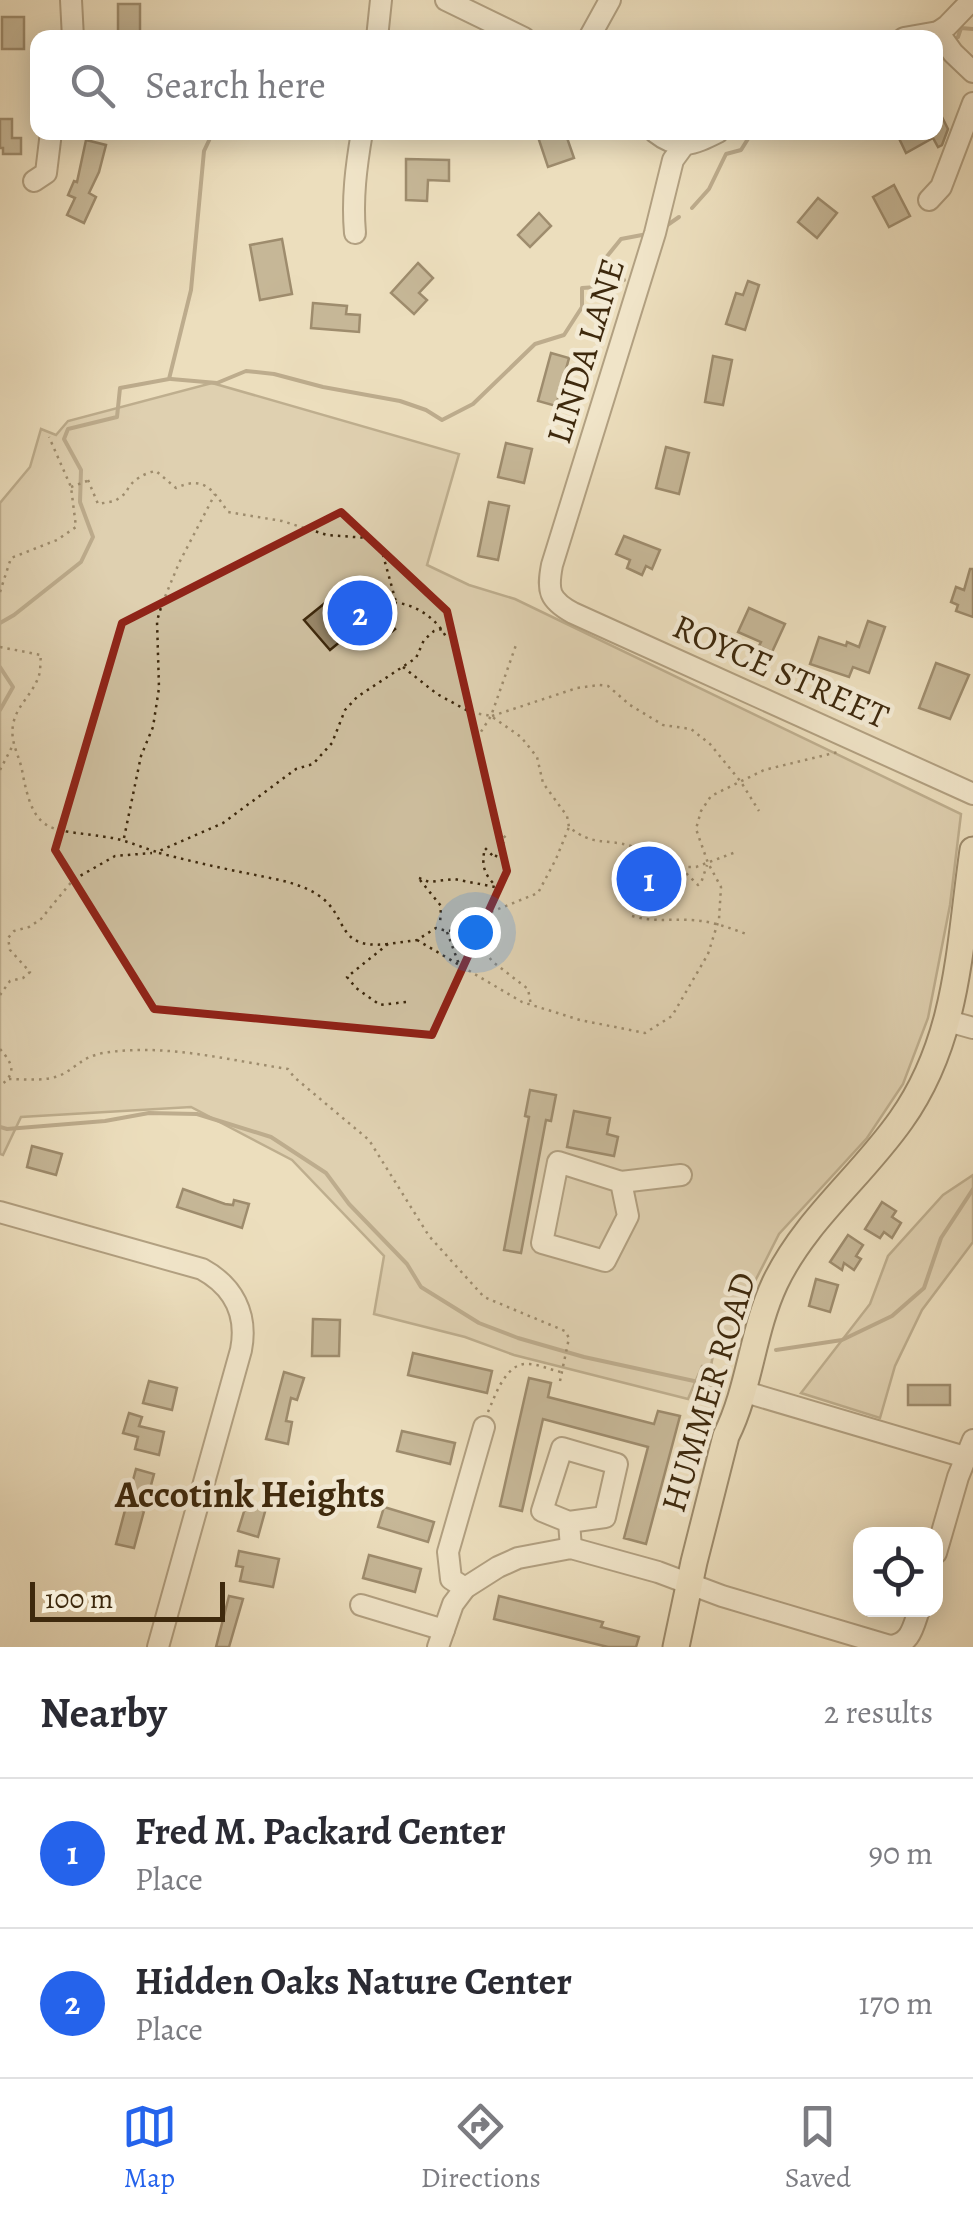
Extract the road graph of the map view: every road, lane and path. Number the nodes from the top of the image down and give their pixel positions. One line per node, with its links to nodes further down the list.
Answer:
1 (71, 0): 6 (street)
2 (382, 0): 7 (street)
3 (446, 0): 8 (street)
4 (610, 0): 9 (street)
5 (972, 0): 10 (street)
6 (73, 30)
7 (378, 30)
8 (508, 30)
9 (593, 30)
10 (941, 30)
11 (943, 39): 12 (street)
12 (973, 72)
13 (970, 109): 18 (street)
14 (50, 140): 17 (street)
15 (361, 140): 19 (street)
16 (670, 145): 28 (street, LINDA LANE)
17 (34, 181)
18 (929, 200)
19 (354, 233)
20 (49, 437): 23 (path)
21 (92, 469): 22 (path)
22 (88, 480): 23 (path); 24 (path)
23 (71, 487): 25 (path)
24 (215, 494): 27 (path); 44 (path)
25 (0, 592)
26 (387, 602): 27 (path)
27 (396, 602): 29 (path)
28 (562, 607): 37 (street, ROYCE STREET)
29 (442, 629): 30 (path); 33 (path)
30 (446, 637)
31 (516, 645): 35 (path)
32 (0, 647): 38 (path)
33 (402, 666): 34 (path); 46 (path)
34 (470, 712): 35 (path); 36 (path)
35 (491, 716): 36 (path); 40 (path); 43 (path)
36 (477, 739): 50 (path)
37 (857, 742): 40 (path); 41 (street, ROYCE STREET)
38 (13, 745): 39 (path); 44 (path)
39 (0, 770)
40 (741, 782): 42 (path); 48 (path)
41 (973, 794)
42 (759, 811)
43 (569, 827): 49 (path); 51 (path)
44 (124, 840): 46 (path)
45 (973, 850): 64 (main road, HUMMER ROAD)
46 (157, 852): 59 (path); 61 (path)
47 (736, 852): 48 (path)
48 (708, 863): 49 (path); 49 (path); 54 (path)
49 (681, 867)
50 (496, 887): 51 (path); 55 (path)
51 (496, 909): 52 (path)
52 (481, 916): 56 (path); 63 (path)
53 (632, 916): 54 (path)
54 (718, 923): 57 (path); 63 (path)
55 (440, 927): 56 (path); 58 (path)
56 (447, 931): 60 (path)
57 (749, 935)
58 (417, 940): 59 (path); 60 (path)
59 (388, 944): 62 (path)
60 (460, 967): 63 (path)
61 (0, 994)
62 (406, 1002)
63 (531, 1005)
64 (960, 1024): 73 (main road, HUMMER ROAD)
65 (0, 1049): 66 (path)
66 (9, 1079): 67 (path); 71 (path)
67 (0, 1086)
68 (681, 1175): 69 (street)
69 (621, 1182): 69 (street)
70 (0, 1212): 84 (street)
71 (562, 1372): 72 (path); 74 (path)
72 (560, 1381)
73 (742, 1391): 75 (street); 79 (main road, HUMMER ROAD)
74 (484, 1427): 80 (street)
75 (969, 1448): 77 (street)
76 (569, 1522): 78 (street)
77 (943, 1531)
78 (571, 1548): 79 (street); 80 (street)
79 (690, 1584): 82 (street); 85 (main road, HUMMER ROAD)
80 (464, 1588): 83 (street)
81 (361, 1605): 83 (street)
82 (917, 1617)
83 (441, 1638)
84 (158, 1647)
85 (676, 1647)

